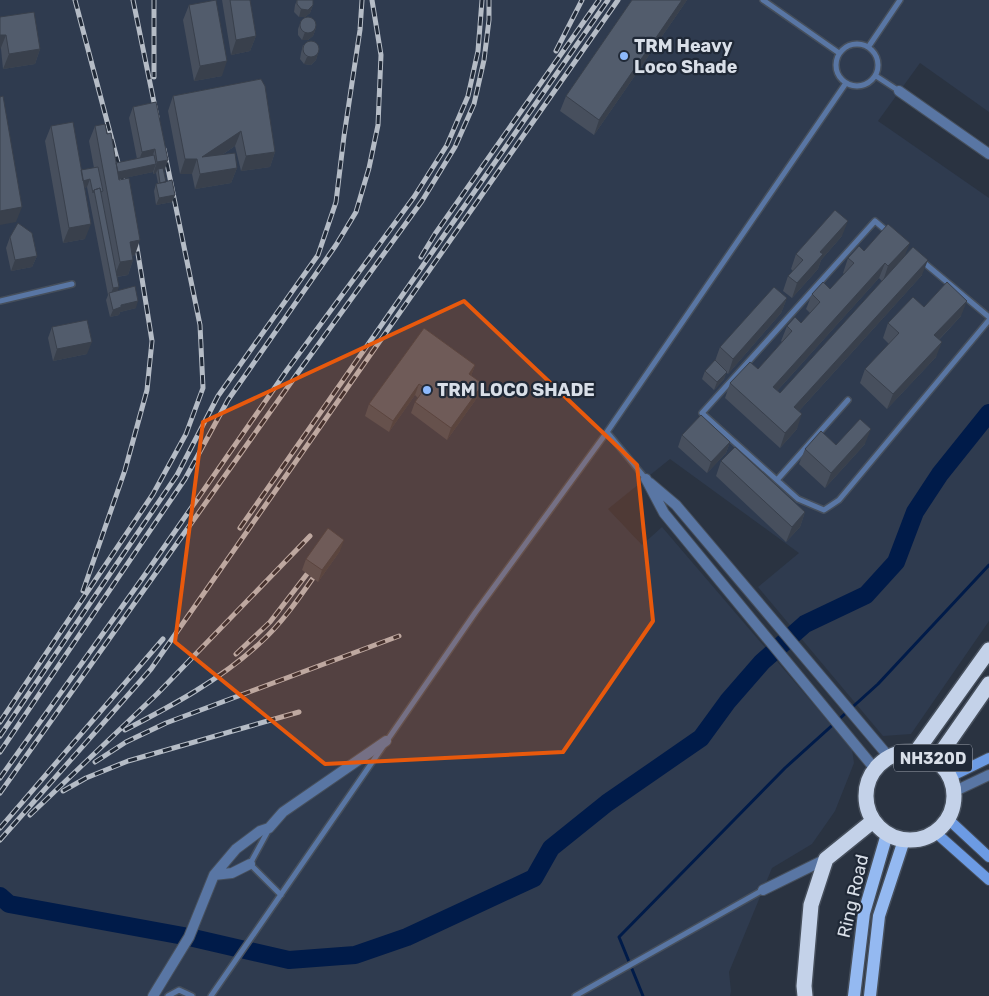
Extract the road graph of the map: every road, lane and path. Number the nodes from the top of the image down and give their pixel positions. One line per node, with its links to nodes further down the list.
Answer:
1 (763, 0): 4 (lane)
2 (900, 0): 3 (lane)
3 (869, 46): 4 (lane); 5 (lane)
4 (839, 53): 6 (lane)
5 (876, 76): 6 (lane); 7 (lane)
6 (846, 83): 15 (lane)
7 (899, 91): 8 (street)
8 (989, 154)
9 (890, 234): 17 (lane)
10 (921, 260): 13 (lane)
11 (72, 284): 12 (lane)
12 (0, 301)
13 (989, 319): 17 (lane)
14 (848, 400): 17 (lane)
15 (607, 432): 16 (lane); 20 (lane)
16 (646, 479): 22 (street); 25 (street)
17 (777, 480)
18 (989, 650): 21 (highway, NH320D)
19 (989, 684): 24 (highway, NH320D)
20 (386, 741): 30 (street); 40 (lane)
21 (916, 752): 22 (highway, NH320D); 24 (highway, NH320D)
22 (889, 757): 25 (highway, NH320D)
23 (989, 758): 27 (street)
24 (936, 760): 27 (highway, NH320D)
25 (875, 769): 29 (highway, NH320D)
26 (989, 775): 27 (street)
27 (951, 784): 28 (highway, NH320D)
28 (948, 819): 31 (highway); 34 (street)
29 (873, 821): 32 (highway); 35 (highway)
30 (269, 828): 36 (lane); 37 (street)
31 (935, 832): 33 (highway); 38 (street)
32 (887, 834): 33 (highway); 47 (main road, Ring Road)
33 (904, 840): 48 (main road, Ring Road)
34 (989, 857)
35 (826, 859): 39 (street); 46 (highway)
36 (250, 864): 37 (street); 40 (lane)
37 (214, 875): 41 (street)
38 (989, 880)
39 (763, 890): 45 (lane)
40 (281, 895): 44 (lane)
41 (153, 996)
42 (168, 996): 43 (lane)
43 (192, 996)
44 (212, 996)
45 (576, 996)
46 (805, 996)
47 (854, 996)
48 (870, 996)

